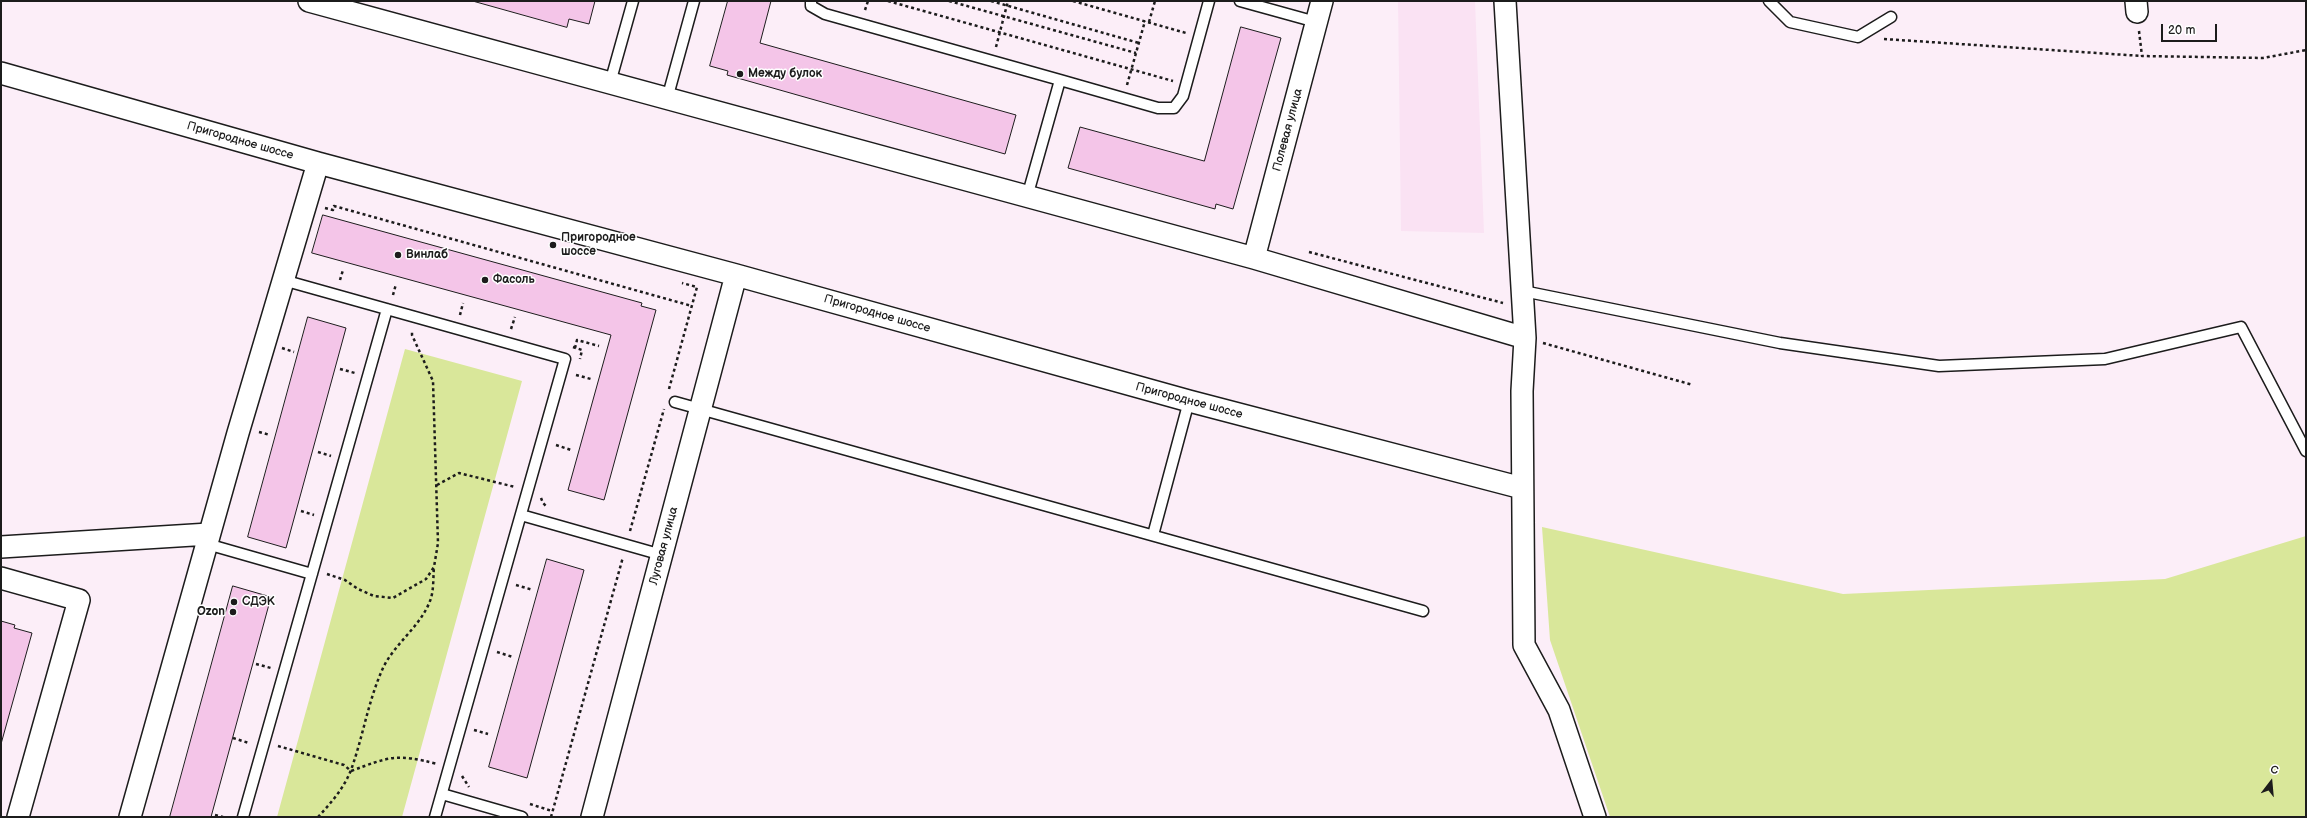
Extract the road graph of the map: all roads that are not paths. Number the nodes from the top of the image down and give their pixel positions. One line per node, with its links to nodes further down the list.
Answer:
1 (309, 1): 14 (street)
2 (633, 1): 14 (lane)
3 (694, 1): 15 (lane)
4 (811, 1): 13 (lane)
5 (1209, 1): 13 (lane)
6 (1240, 1): 11 (lane)
7 (1322, 1): 11 (street, Полевая улица)
8 (1505, 1): 21 (street)
9 (1769, 1): 10 (lane)
10 (1891, 16)
11 (1316, 22): 18 (street, Полевая улица)
12 (1, 73): 16 (street, Пригородное шоссе)
13 (1060, 80): 17 (lane)
14 (610, 83): 15 (street)
15 (667, 99): 17 (street)
16 (318, 163): 19 (street, Пригородное шоссе); 20 (street)
17 (1027, 197): 18 (street)
18 (1254, 258): 23 (street)
19 (736, 275): 24 (street, Пригородное шоссе); 26 (street, Луговая улица)
20 (283, 280): 22 (lane); 31 (street)
21 (1523, 300): 23 (street); 27 (lane)
22 (387, 309): 29 (lane); 34 (lane)
23 (1525, 338): 28 (street)
24 (1189, 401): 28 (street, Пригородное шоссе); 30 (lane)
25 (675, 402): 26 (lane)
26 (701, 409): 30 (lane); 33 (street, Луговая улица)
27 (2306, 451)
28 (1522, 488): 44 (street)
29 (521, 515): 33 (lane); 37 (lane)
30 (1153, 535): 36 (lane)
31 (208, 539): 32 (street); 34 (lane); 39 (street)
32 (1, 547)
33 (662, 555): 43 (street, Луговая улица)
34 (312, 572): 40 (lane)
35 (1, 578): 38 (street)
36 (1423, 611)
37 (442, 794): 41 (lane); 42 (lane)
38 (18, 817)
39 (130, 817)
40 (243, 817)
41 (436, 817)
42 (522, 817)
43 (592, 817)
44 (1595, 817)

